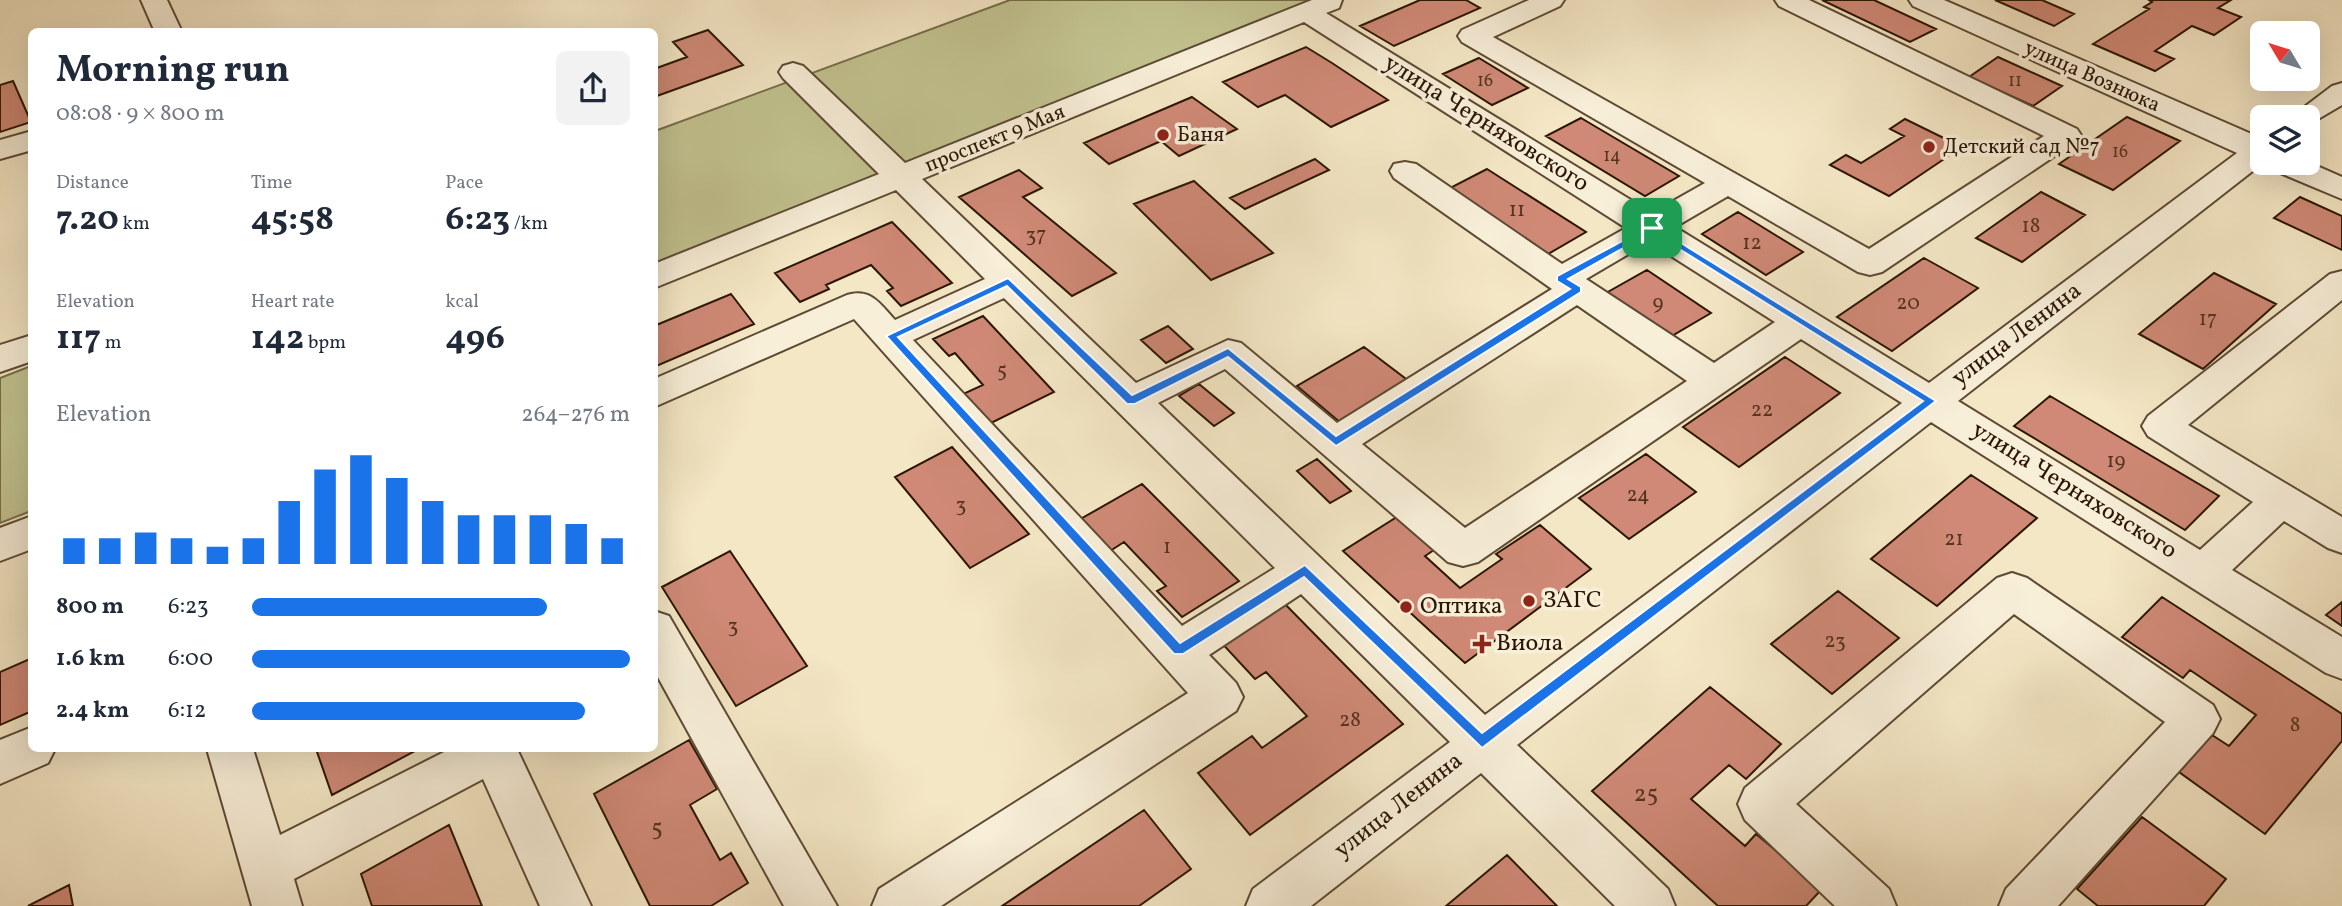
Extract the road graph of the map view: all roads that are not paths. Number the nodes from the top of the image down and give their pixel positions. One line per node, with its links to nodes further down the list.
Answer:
1 (155, 0): 6 (street)
2 (1551, 0): 17 (street)
3 (1788, 0): 17 (street)
4 (1922, 0): 11 (street, улица Вознюка)
5 (1321, 6): 16 (street, проспект 9 Мая); 19 (street, улица Черняховского)
6 (167, 28)
7 (793, 72): 16 (street)
8 (2338, 99): 9 (street)
9 (2320, 109)
10 (28, 141): 12 (street)
11 (2250, 146)
12 (0, 150)
13 (2250, 166): 31 (street, улица Ленина)
14 (1405, 171): 23 (street)
15 (2312, 175): 18 (street, улица Вознюка)
16 (901, 178): 20 (street, проспект 9 Мая); 21 (street)
17 (1730, 182): 19 (street)
18 (2342, 189)
19 (1652, 228): 23 (street); 24 (street, улица Черняховского)
20 (658, 275)
21 (1008, 282): 25 (street); 30 (street)
22 (2342, 282): 33 (street)
23 (1569, 284): 28 (street); 32 (street)
24 (1802, 321): 28 (street); 31 (street, улица Черняховского)
25 (891, 336): 29 (street); 40 (street)
26 (28, 348): 27 (street)
27 (0, 359)
28 (1713, 380): 32 (street)
29 (658, 392)
30 (1131, 401): 32 (street); 37 (street)
31 (1930, 401): 38 (street, улица Черняховского); 42 (street, улица Ленина)
32 (1336, 442)
33 (2281, 500): 35 (street); 38 (street)
34 (28, 534): 36 (street)
35 (2342, 537)
36 (0, 545)
37 (1305, 570): 40 (street); 42 (street)
38 (2203, 572): 41 (street, улица Черняховского)
39 (658, 637): 49 (street)
40 (1179, 650): 51 (street)
41 (2342, 660)
42 (1482, 742): 52 (street, улица Ленина); 53 (street)
43 (28, 750): 47 (street)
44 (231, 752): 48 (street)
45 (489, 752): 48 (street)
46 (495, 752): 50 (street)
47 (0, 763)
48 (271, 887)
49 (797, 901)
50 (566, 906)
51 (897, 906)
52 (1271, 906)
53 (1650, 906)
54 (1871, 906): 55 (street)
55 (2024, 906)

